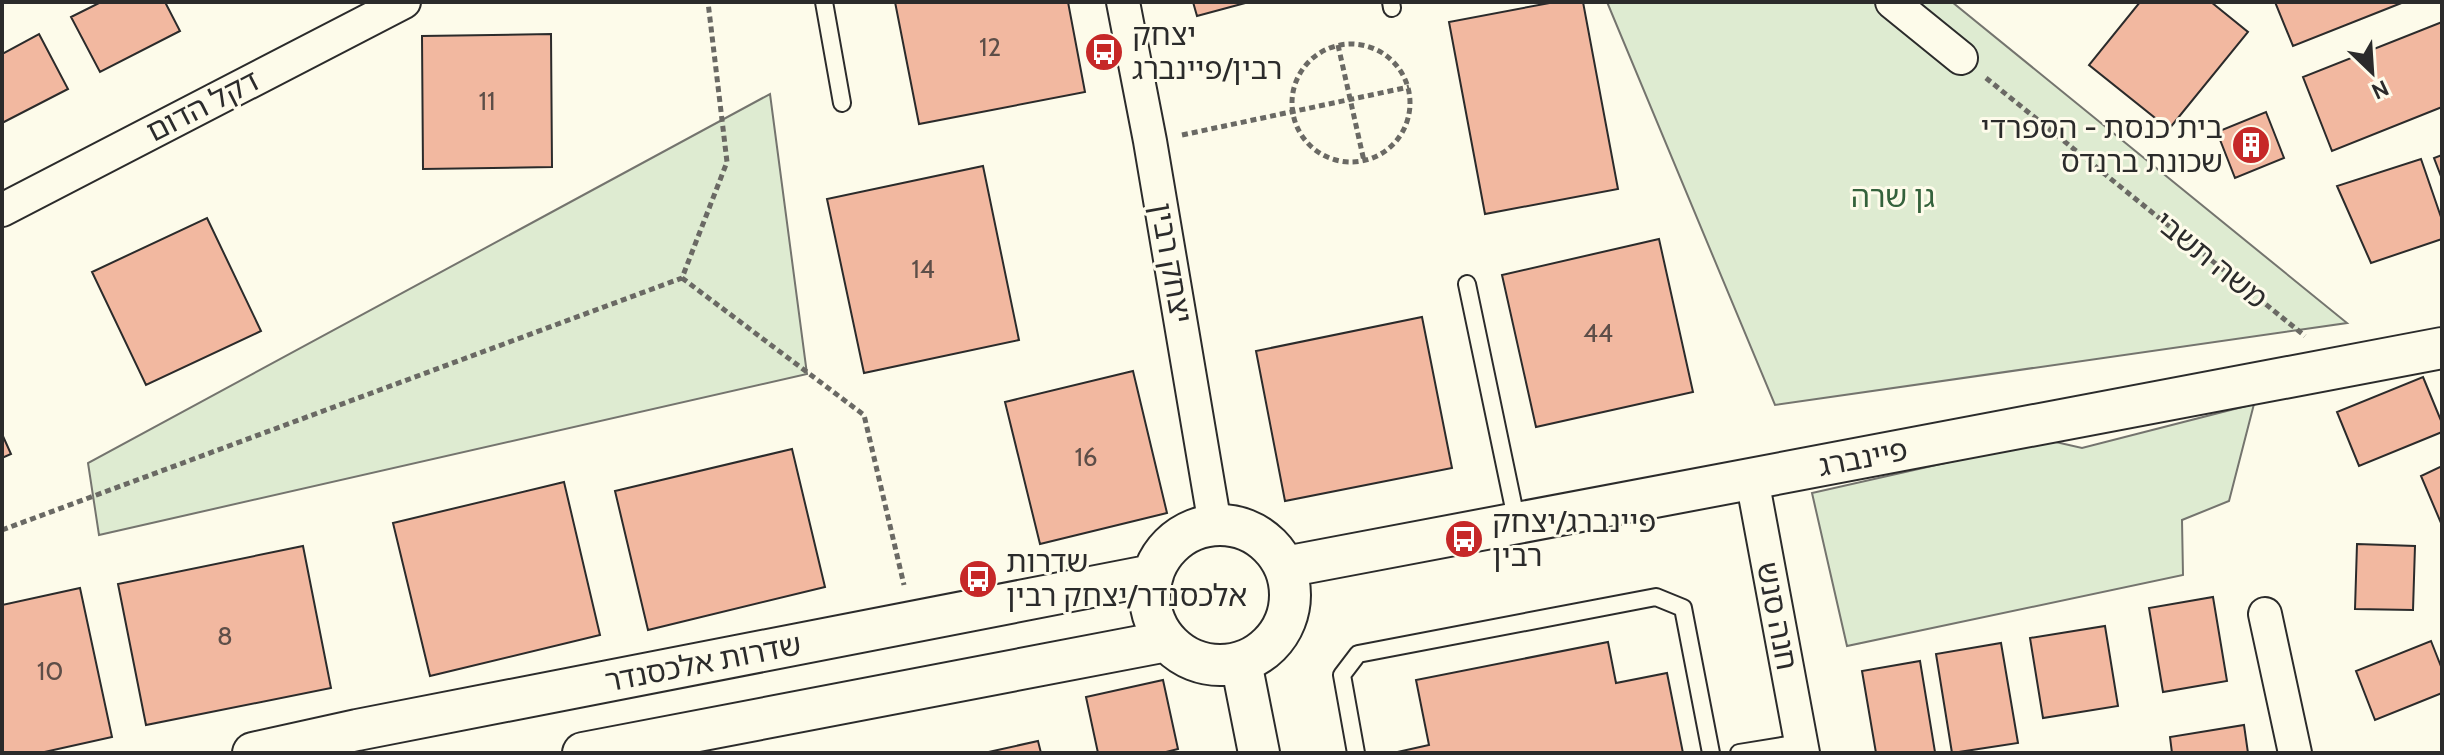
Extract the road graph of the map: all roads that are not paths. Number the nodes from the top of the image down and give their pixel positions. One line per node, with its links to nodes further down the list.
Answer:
1 (404, 2): 7 (street, דקל הדום)
2 (824, 2): 6 (lane)
3 (1123, 2): 12 (street, יצחק רבין)
4 (1892, 2): 5 (street)
5 (1961, 58)
6 (842, 103)
7 (2, 210)
8 (1467, 284): 11 (lane)
9 (2442, 348): 10 (street, פיינברג)
10 (1752, 479): 11 (street, פיינברג); 19 (street, חנה סנש)
11 (1517, 523): 13 (street, פיינברג)
12 (1215, 525): 13 (street); 14 (street)
13 (1285, 567): 17 (street)
14 (1153, 575): 16 (street); 18 (street, שדרות אלכסנדר)
15 (2265, 614): 26 (street)
16 (1167, 641): 17 (street); 21 (street)
17 (1241, 662): 22 (street)
18 (359, 741): 20 (street, שדרות אלכסנדר)
19 (1802, 748): 25 (lane)
20 (253, 753)
21 (583, 753)
22 (1259, 753)
23 (1356, 753): 24 (lane)
24 (1711, 753)
25 (1739, 753)
26 (2295, 753)

